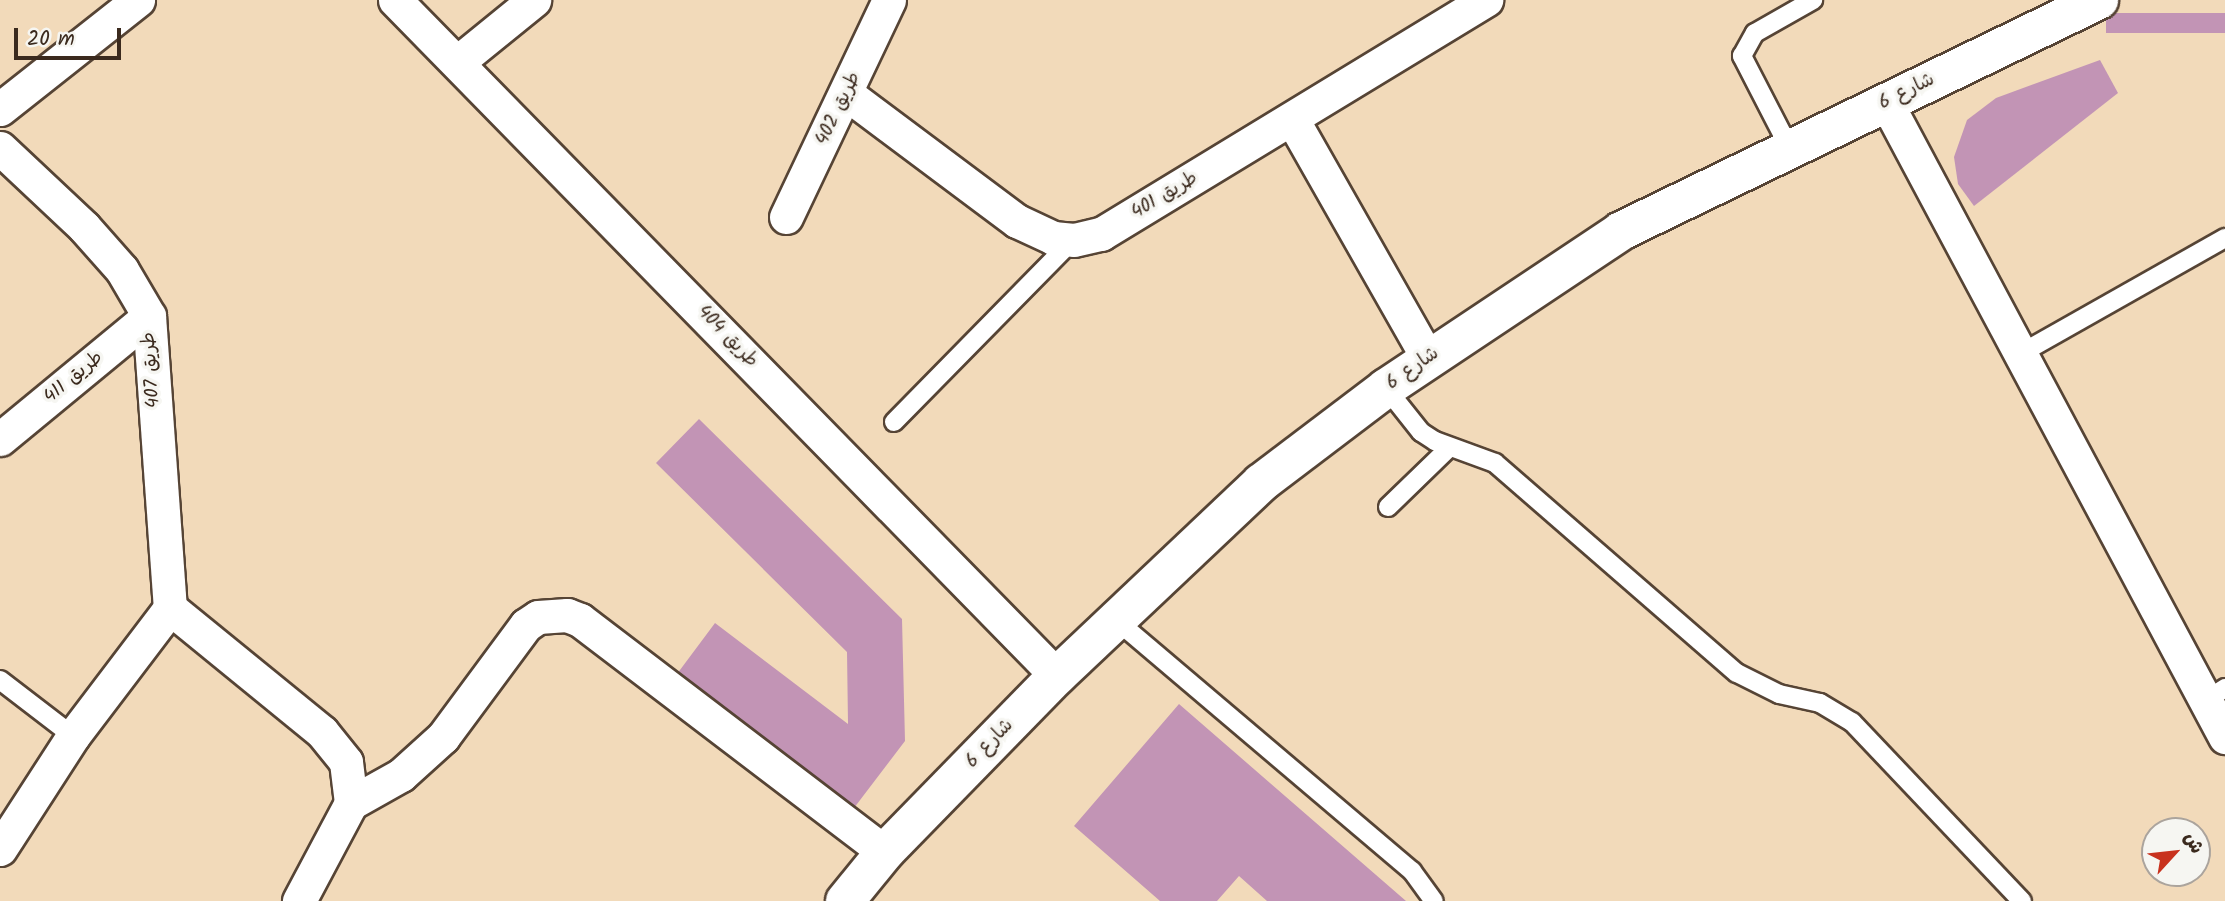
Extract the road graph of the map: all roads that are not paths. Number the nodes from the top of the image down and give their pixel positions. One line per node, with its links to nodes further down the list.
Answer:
1 (138, 0): 11 (street)
2 (395, 0): 8 (street, طريق 404)
3 (534, 0): 8 (street)
4 (889, 0): 9 (street, طريق 402)
5 (1486, 0): 12 (street, طريق 401)
6 (1813, 0): 14 (lane)
7 (2099, 0): 10 (street, شارع 6)
8 (459, 61): 28 (street, طريق 404)
9 (847, 94): 15 (street, طريق 402); 17 (street)
10 (1886, 102): 14 (street, شارع 6); 19 (street)
11 (0, 109)
12 (1292, 119): 17 (street, طريق 401); 20 (street)
13 (0, 148): 18 (street, طريق 407)
14 (1790, 149): 20 (street, شارع 6)
15 (786, 217)
16 (2225, 238): 19 (lane)
17 (1074, 240): 22 (lane)
18 (149, 316): 23 (street, طريق 411); 26 (street, طريق 407)
19 (2020, 354): 30 (street)
20 (1428, 358): 21 (street, شارع 6)
21 (1385, 388): 24 (lane); 27 (street, شارع 6)
22 (894, 422)
23 (0, 439)
24 (1450, 447): 25 (lane); 39 (lane)
25 (1388, 507)
26 (170, 608): 31 (street); 33 (street)
27 (1116, 620): 28 (street, شارع 6); 38 (lane)
28 (1057, 676): 35 (street, شارع 6)
29 (0, 680): 31 (lane)
30 (2215, 694): 32 (street)
31 (73, 736): 34 (street)
32 (2225, 737)
33 (351, 803): 35 (street); 36 (street)
34 (0, 849)
35 (885, 852): 37 (street, شارع 6)
36 (299, 901)
37 (845, 901)
38 (1434, 901)
39 (2022, 901)

